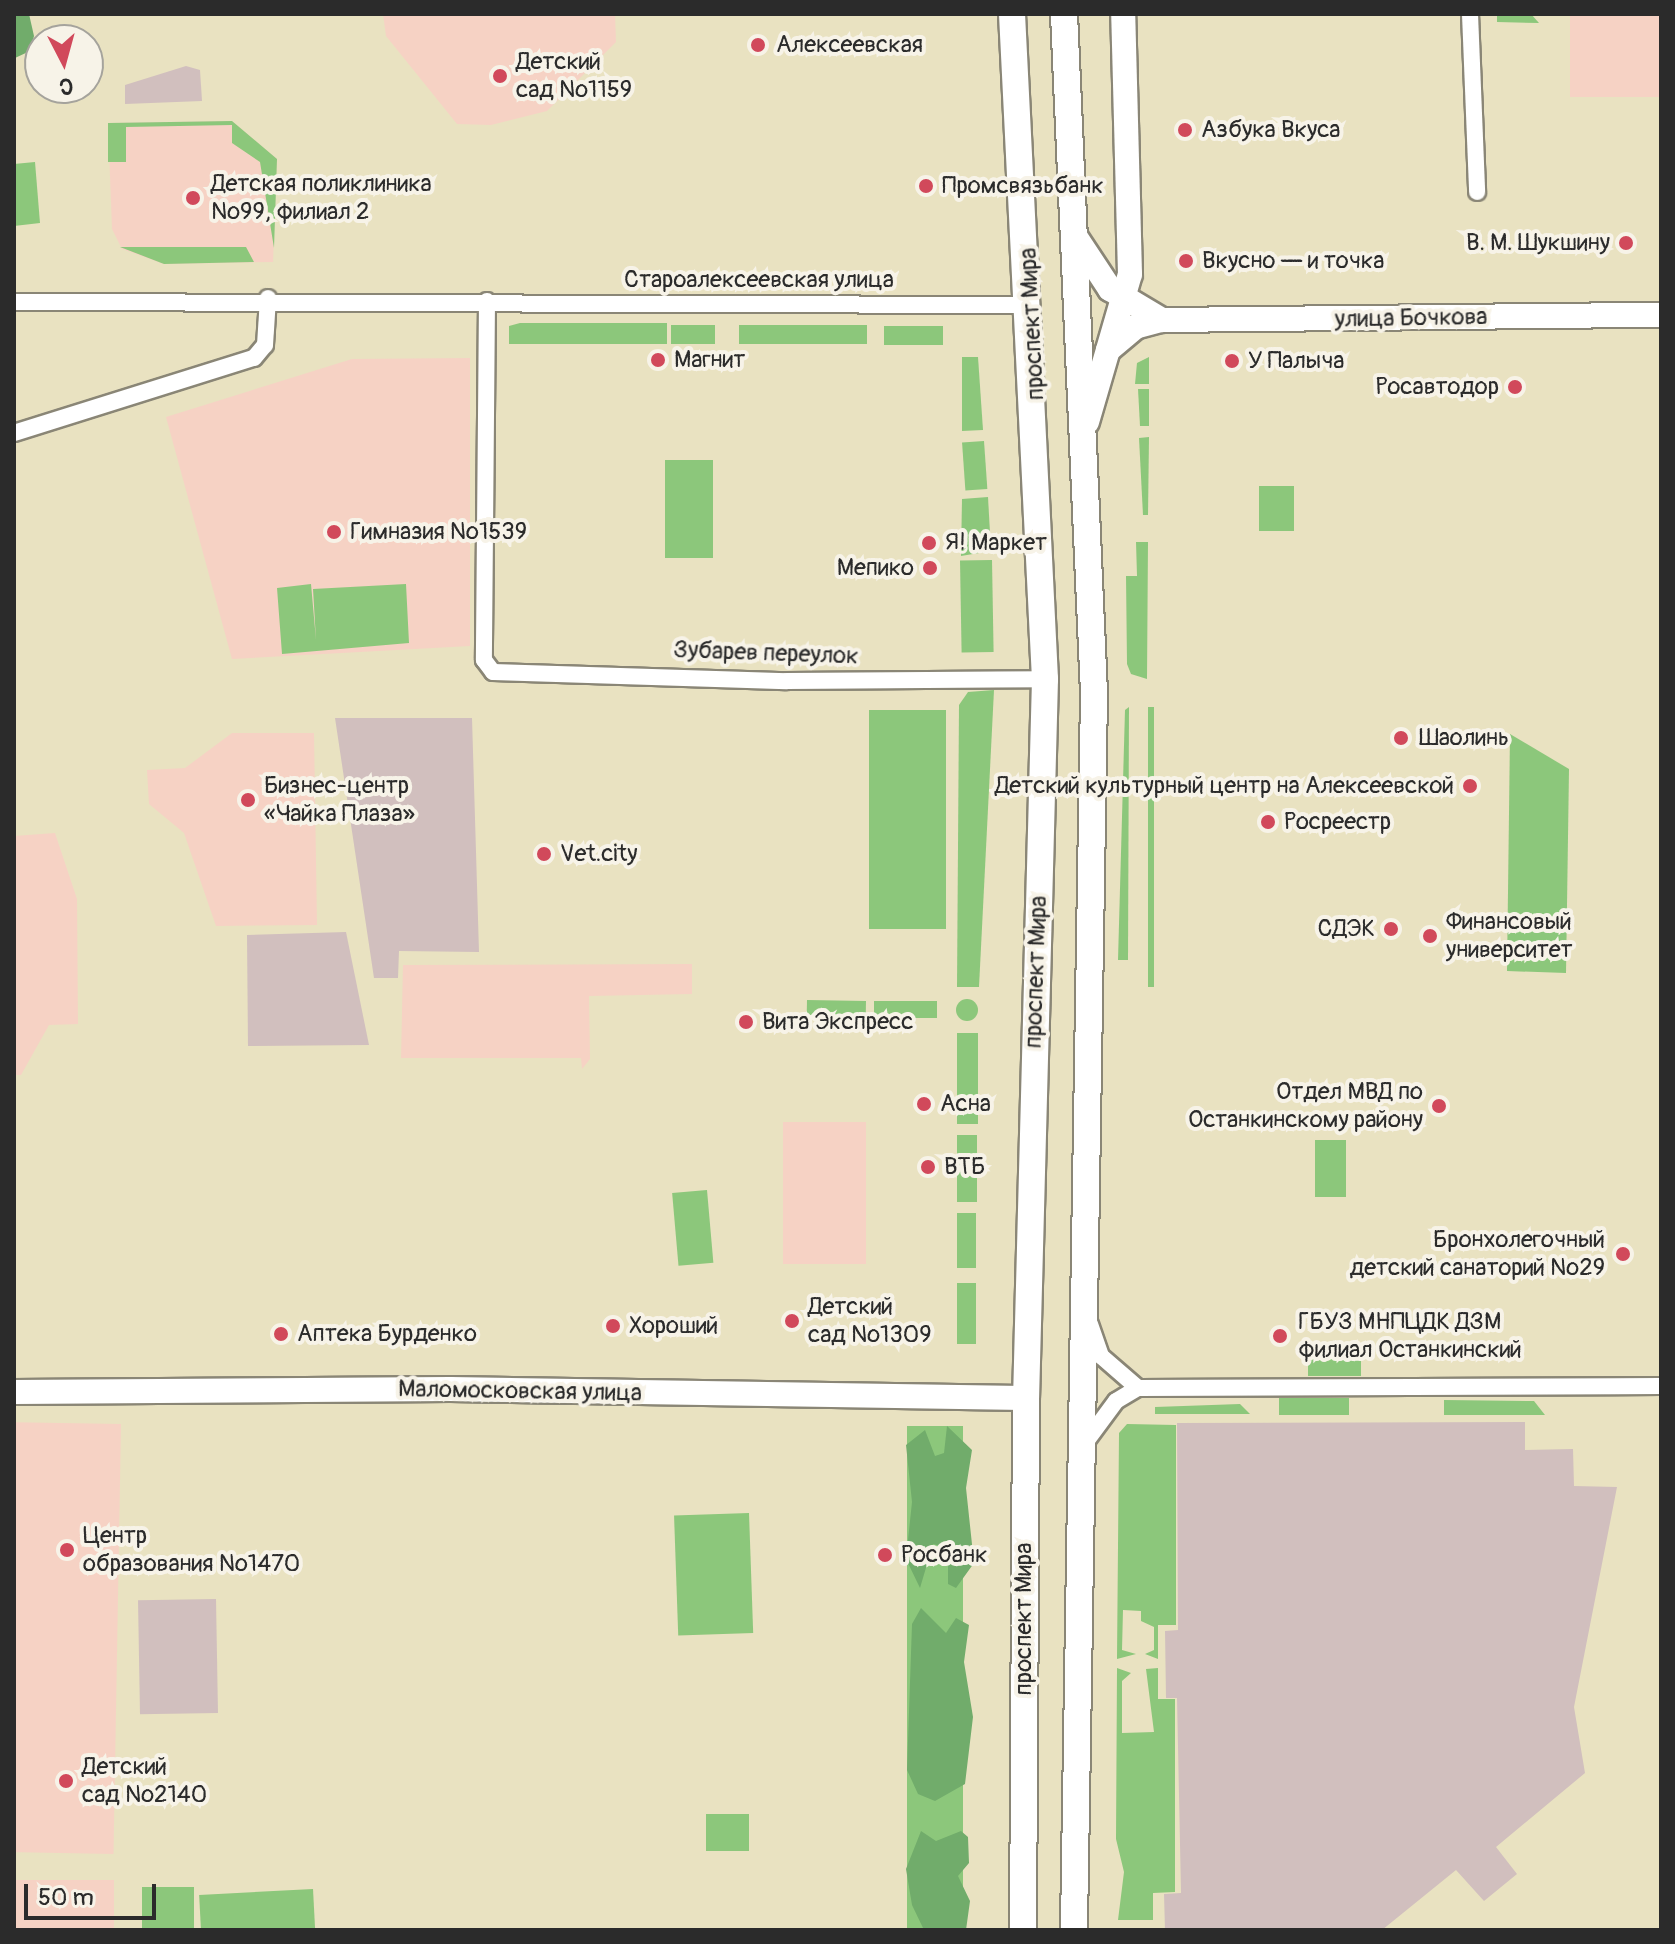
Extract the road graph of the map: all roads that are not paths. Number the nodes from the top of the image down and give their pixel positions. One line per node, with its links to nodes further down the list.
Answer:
1 (1012, 14): 11 (main road, проспект Мира)
2 (1064, 14): 6 (main road, проспект Мира)
3 (1123, 14): 7 (street)
4 (1470, 14): 5 (street)
5 (1477, 192)
6 (1077, 239): 7 (street); 15 (main road, проспект Мира)
7 (1124, 296): 13 (street); 14 (street)
8 (268, 298): 9 (street, Староалексеевская улица); 10 (street, Староалексеевская улица); 16 (street)
9 (487, 301): 11 (street, Староалексеевская улица); 17 (street, Зубарев переулок)
10 (14, 302)
11 (1031, 305): 17 (main road, проспект Мира)
12 (1661, 315): 13 (street, улица Бочкова)
13 (1162, 320): 14 (street, улица Бочкова)
14 (1108, 350): 15 (street)
15 (1087, 422): 18 (main road, проспект Мира)
16 (14, 433)
17 (1045, 679): 22 (main road, проспект Мира)
18 (1081, 1284): 20 (street); 23 (main road, проспект Мира)
19 (1661, 1386): 20 (street)
20 (1138, 1388): 23 (street)
21 (14, 1392): 22 (street, Маломосковская улица)
22 (1026, 1398): 24 (main road, проспект Мира)
23 (1078, 1455): 25 (main road, проспект Мира)
24 (1023, 1930)
25 (1074, 1930)

